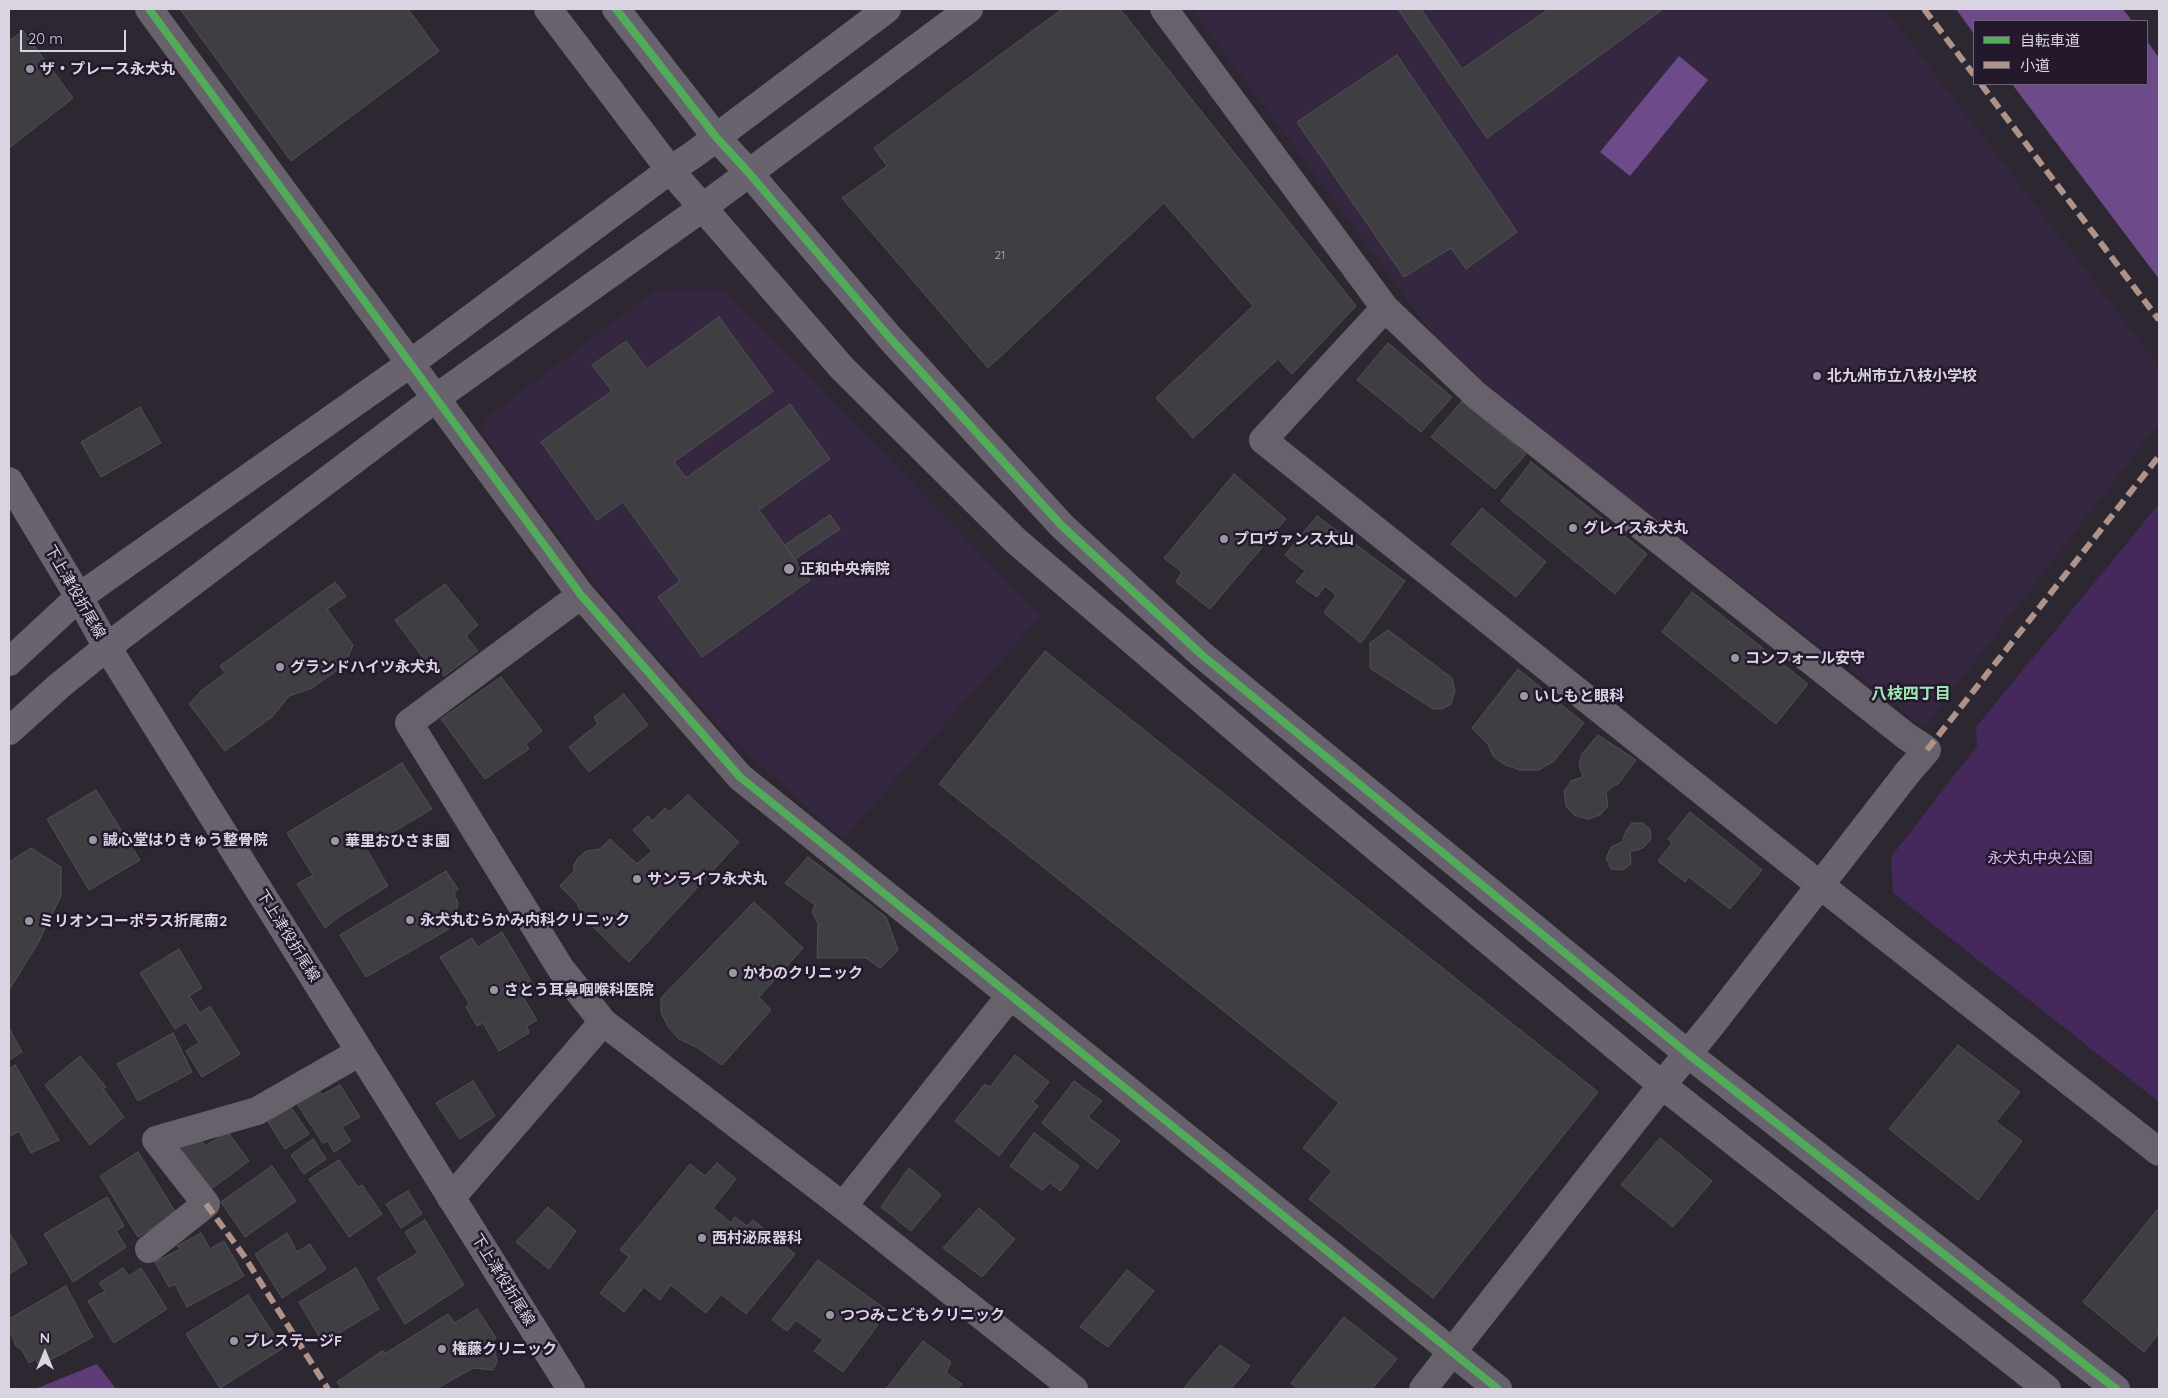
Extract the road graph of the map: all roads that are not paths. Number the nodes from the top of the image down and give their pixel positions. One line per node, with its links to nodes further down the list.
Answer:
1 (150, 9): 12 (street)
2 (548, 9): 8 (street)
3 (616, 9): 7 (street)
4 (886, 9): 7 (street)
5 (969, 9): 9 (street)
6 (1164, 9): 11 (street)
7 (716, 137): 8 (street); 9 (street)
8 (670, 170): 10 (street); 12 (street)
9 (749, 173): 10 (street); 24 (street)
10 (702, 208): 13 (street); 25 (street)
11 (1385, 308): 20 (street); 20 (street)
12 (411, 363): 13 (street); 16 (street)
13 (436, 398): 15 (street); 17 (street)
14 (9, 481): 16 (street, 下上津役折尾線)
15 (581, 595): 21 (street); 22 (street)
16 (79, 597): 17 (street, 下上津役折尾線); 18 (street)
17 (107, 647): 19 (street); 23 (street, 下上津役折尾線)
18 (9, 662)
19 (9, 731)
20 (1820, 885): 24 (street); 26 (street)
21 (1010, 996): 28 (street); 30 (street)
22 (603, 1022): 27 (street); 28 (street)
23 (360, 1052): 27 (street, 下上津役折尾線); 29 (street)
24 (1688, 1054): 25 (street); 36 (street)
25 (1662, 1085): 30 (street); 35 (street)
26 (2159, 1152)
27 (451, 1198): 31 (street, 下上津役折尾線)
28 (842, 1206): 32 (street)
29 (150, 1249)
30 (1452, 1353): 33 (street); 34 (street)
31 (571, 1389)
32 (1074, 1389)
33 (1424, 1389)
34 (1498, 1389)
35 (2047, 1389)
36 (2116, 1389)

